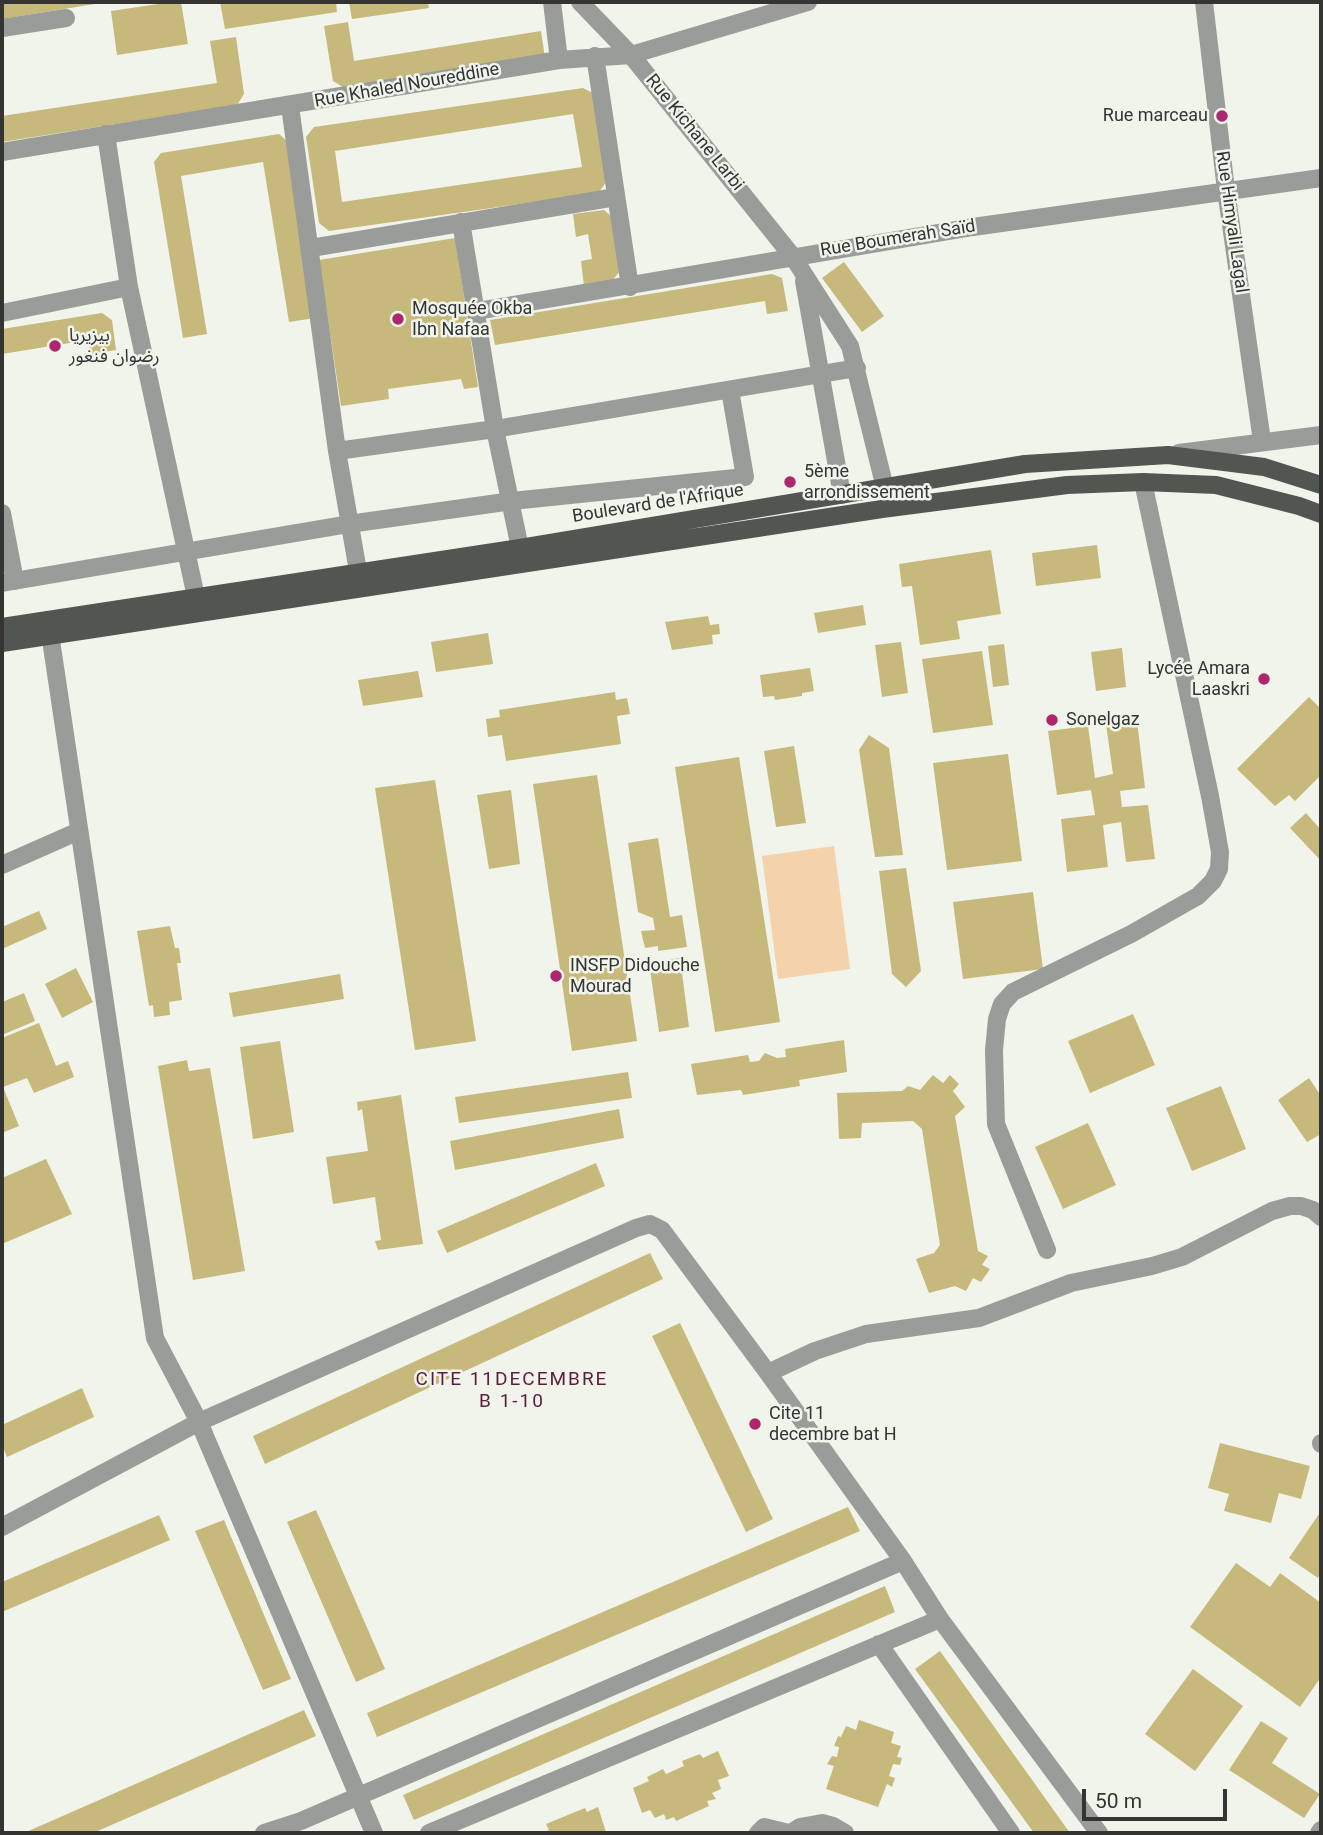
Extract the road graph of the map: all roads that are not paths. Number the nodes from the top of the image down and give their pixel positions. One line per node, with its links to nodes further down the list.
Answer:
1 (552, 2): 9 (street)
2 (580, 2): 7 (street, Rue Kichane Larbi)
3 (808, 2): 7 (street, Rue Khaled Noureddine)
4 (1204, 2): 14 (street, Rue Himyali Lagal)
5 (66, 18): 6 (street)
6 (2, 28)
7 (631, 55): 8 (street, Rue Khaled Noureddine); 18 (street, Rue Kichane Larbi)
8 (595, 56): 9 (street, Rue Khaled Noureddine); 15 (street)
9 (559, 60): 10 (street, Rue Khaled Noureddine)
10 (290, 106): 11 (street, Rue Khaled Noureddine); 17 (street)
11 (106, 134): 12 (street, Rue Khaled Noureddine); 20 (street)
12 (2, 152)
13 (1321, 178): 14 (street, Rue Boumerah Saïd)
14 (1226, 190): 18 (street, Rue Boumerah Saïd); 28 (street, Rue Himyali Lagal)
15 (616, 197): 16 (street); 19 (street)
16 (461, 222): 17 (street); 21 (street)
17 (311, 248): 29 (street)
18 (797, 264): 19 (street, Rue Boumerah Saïd); 23 (street, Rue Kichane Larbi); 24 (street, Rue Kichane Larbi)
19 (629, 286): 21 (street, Rue Boumerah Saïd)
20 (129, 288): 22 (street); 40 (street)
21 (477, 312): 26 (street)
22 (2, 313)
23 (857, 368): 24 (street); 33 (street, Rue Kichane Larbi)
24 (820, 374): 25 (street); 34 (street, Rue Kichane Larbi)
25 (730, 390): 26 (street); 35 (street)
26 (495, 429): 29 (street); 35 (street)
27 (1321, 435): 28 (street)
28 (1262, 441): 30 (street)
29 (337, 451): 38 (street)
30 (1168, 455): 32 (main road, Boulevard de l'Afrique); 33 (main road, Boulevard de l'Afrique)
31 (1143, 482): 37 (main road, Boulevard de l'Afrique); 45 (main road, Boulevard de l'Afrique); 50 (street)
32 (1321, 485)
33 (885, 488): 34 (main road, Boulevard de l'Afrique)
34 (842, 495): 39 (main road, Boulevard de l'Afrique)
35 (512, 502): 38 (street); 39 (street)
36 (2, 513): 42 (street)
37 (1321, 514)
38 (349, 524): 40 (street); 41 (street)
39 (520, 548): 41 (main road, Boulevard de l'Afrique)
40 (186, 551): 42 (street); 43 (street)
41 (358, 572): 43 (main road, Boulevard de l'Afrique)
42 (8, 582)
43 (196, 597): 45 (main road, Boulevard de l'Afrique)
44 (2, 627): 45 (main road, Boulevard de l'Afrique)
45 (49, 628): 46 (main road, Boulevard de l'Afrique); 47 (street)
46 (2, 643)
47 (79, 831): 48 (street); 52 (street)
48 (2, 865)
49 (1321, 1217): 51 (street)
50 (1047, 1250)
51 (768, 1373): 52 (street); 54 (street)
52 (199, 1422): 53 (street); 57 (street)
53 (2, 1527)
54 (903, 1561): 55 (street); 57 (street)
55 (940, 1619): 56 (street); 66 (street)
56 (880, 1644): 61 (street); 65 (street)
57 (357, 1796): 58 (street); 60 (street)
58 (299, 1827): 59 (street)
59 (264, 1833)
60 (374, 1833)
61 (429, 1833)
62 (758, 1833): 63 (street)
63 (790, 1833): 64 (street)
64 (845, 1833)
65 (1011, 1833)
66 (1099, 1833)

